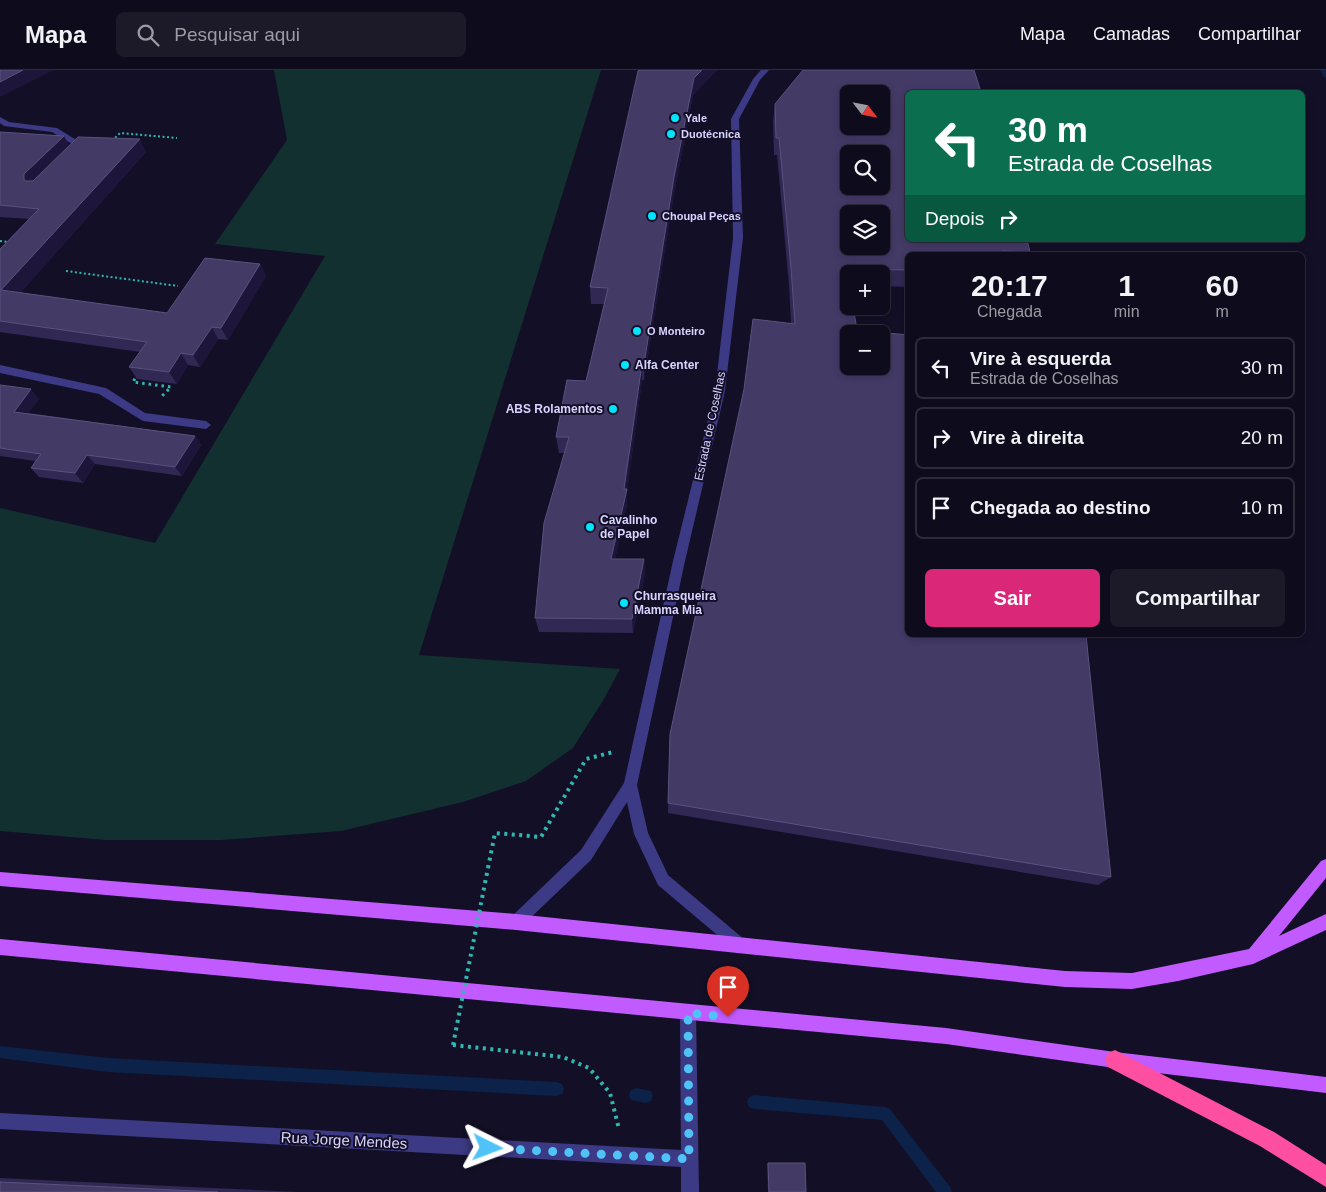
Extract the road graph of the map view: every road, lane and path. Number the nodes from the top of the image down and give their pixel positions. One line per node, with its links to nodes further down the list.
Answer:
1 (765, 70): 15 (street, Estrada de Coselhas)
2 (0, 119): 4 (street)
3 (178, 138): 4 (path)
4 (82, 146): 5 (street)
5 (70, 158)
6 (0, 241): 7 (path)
7 (17, 243)
8 (66, 271): 9 (path)
9 (178, 286)
10 (143, 366): 12 (path)
11 (0, 369): 12 (street)
12 (143, 416): 13 (street)
13 (206, 425)
14 (586, 758): 27 (path, bridge)
15 (630, 785): 18 (street, Estrada de Coselhas); 20 (street, Estrada de Coselhas)
16 (1326, 866): 22 (main road)
17 (0, 879): 18 (main road)
18 (516, 922): 20 (main road)
19 (1326, 922): 22 (main road)
20 (740, 945): 22 (main road)
21 (0, 947): 23 (main road)
22 (1253, 956)
23 (688, 1013): 24 (main road); 28 (street)
24 (1115, 1060): 25 (main road); 29 (highway)
25 (1326, 1084)
26 (0, 1121): 27 (street, Rua Jorge Mendes)
27 (624, 1155): 28 (street, Rua Jorge Mendes)
28 (689, 1159): 30 (street)
29 (1326, 1177)
30 (690, 1192)

